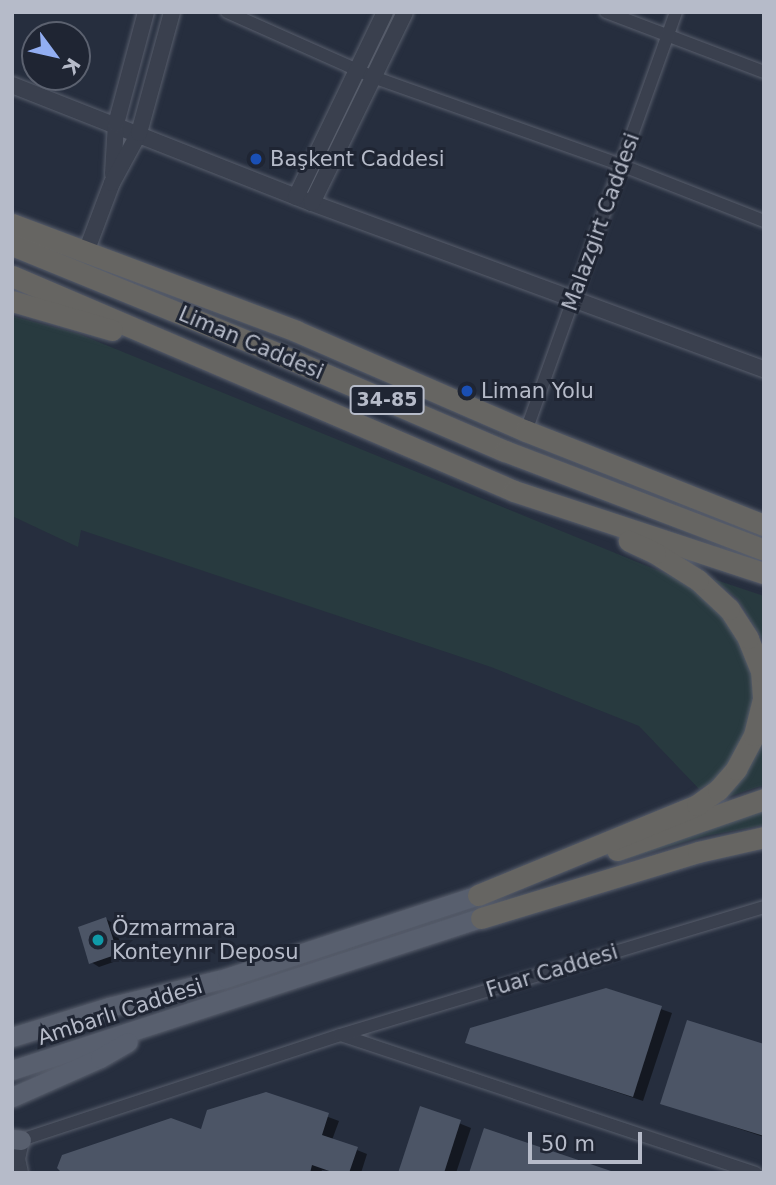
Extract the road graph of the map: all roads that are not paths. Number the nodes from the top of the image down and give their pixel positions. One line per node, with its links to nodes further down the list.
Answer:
1 (146, 12): 13 (street)
2 (172, 12): 14 (street)
3 (227, 12): 9 (street)
4 (385, 12): 9 (street)
5 (405, 12): 11 (street)
6 (606, 12): 8 (street)
7 (676, 12): 8 (street, Malazgirt Caddesi)
8 (668, 34): 10 (street); 15 (street, Malazgirt Caddesi)
9 (357, 69): 11 (street); 17 (street)
10 (764, 72)
11 (373, 76): 15 (street); 18 (street)
12 (12, 85): 13 (street)
13 (117, 124): 14 (street); 16 (street)
14 (139, 133): 16 (street); 17 (street)
15 (621, 165): 19 (street); 25 (street, Malazgirt Caddesi)
16 (112, 183): 22 (street)
17 (296, 197): 18 (street)
18 (312, 203): 25 (street)
19 (764, 221)
20 (12, 224): 22 (highway)
21 (12, 245): 31 (highway, Liman Caddesi / 34-85)
22 (86, 252): 28 (highway)
23 (12, 276): 27 (highway, Liman Caddesi)
24 (12, 301): 27 (highway)
25 (573, 302): 26 (street); 28 (street, Malazgirt Caddesi)
26 (764, 369)
27 (256, 378): 29 (highway, Liman Caddesi)
28 (526, 431): 30 (highway)
29 (514, 491): 32 (highway, Liman Caddesi); 35 (highway)
30 (764, 526)
31 (764, 550)
32 (764, 573)
33 (764, 799): 35 (highway)
34 (764, 837): 37 (highway)
35 (478, 895): 40 (main road, Ambarlı Caddesi)
36 (764, 907): 39 (street, Fuar Caddesi)
37 (481, 918): 38 (main road, Ambarlı Caddesi)
38 (159, 1024): 41 (main road, Ambarlı Caddesi); 42 (main road)
39 (340, 1035): 43 (street, Fuar Caddesi); 45 (street)
40 (12, 1037)
41 (12, 1070)
42 (12, 1097)
43 (16, 1139): 44 (street, Fuar Caddesi)
44 (20, 1173)
45 (756, 1173)

